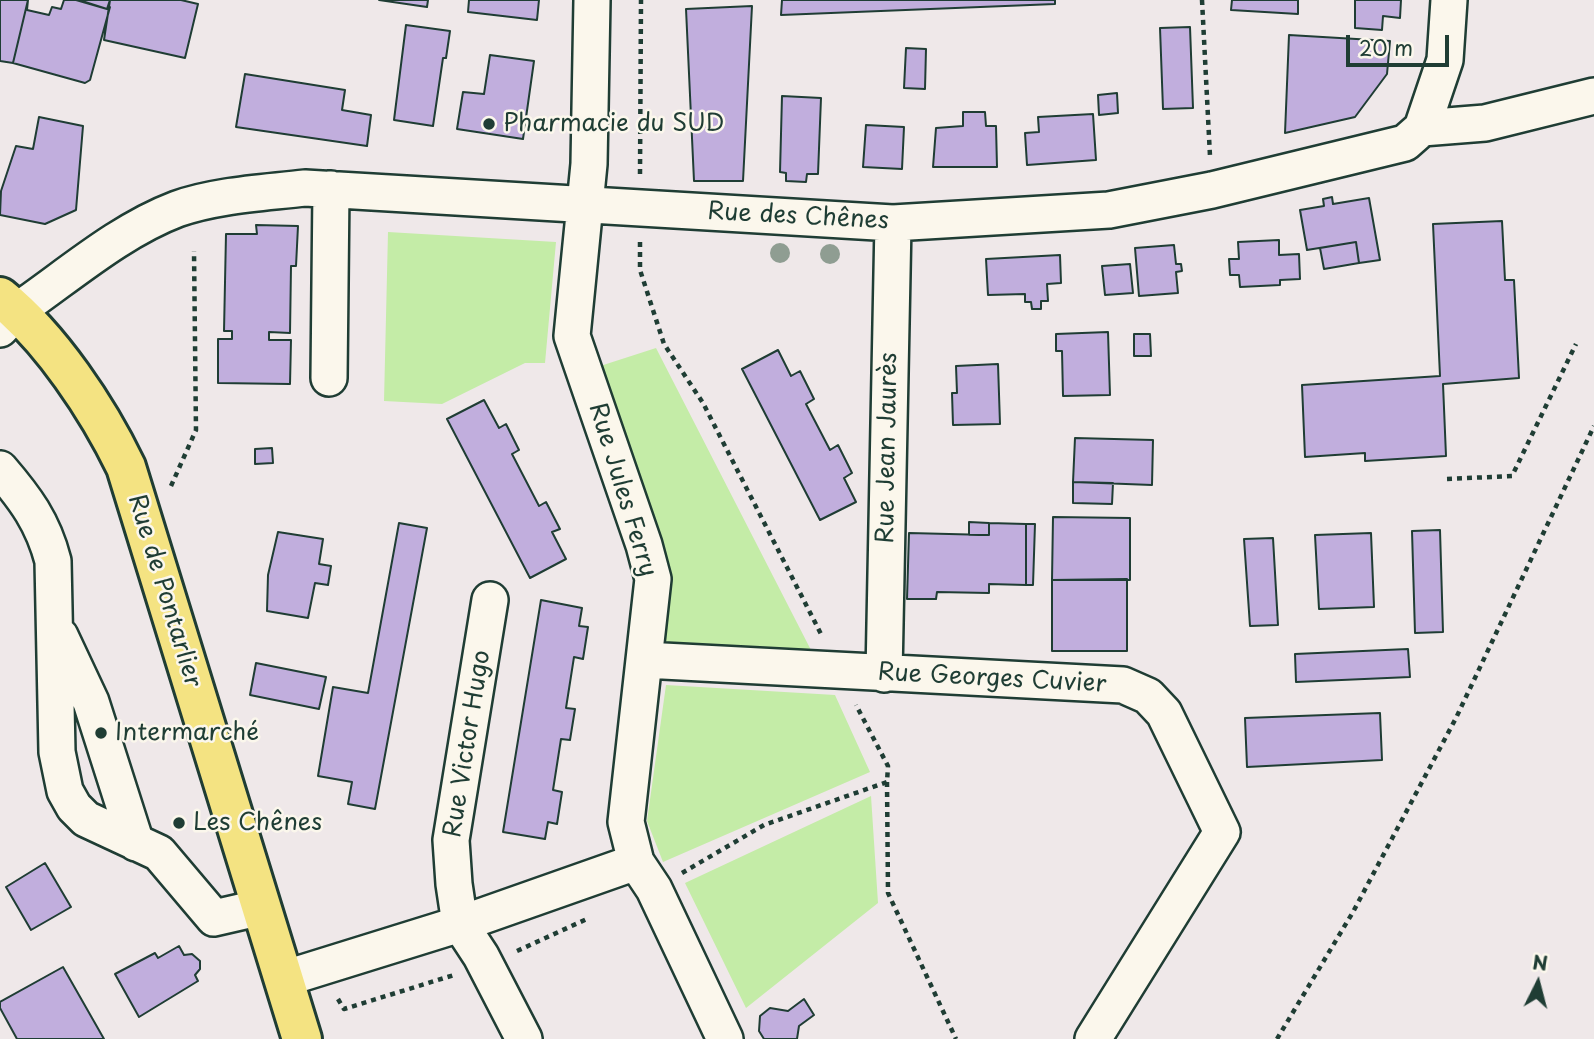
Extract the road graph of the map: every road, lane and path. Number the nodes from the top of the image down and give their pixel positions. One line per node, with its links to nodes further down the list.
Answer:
1 (592, 0): 9 (street, Rue Jules Ferry)
2 (640, 0): 10 (path)
3 (1202, 0): 8 (path)
4 (1449, 0): 6 (street)
5 (1594, 96): 6 (street, Rue des Chênes)
6 (1422, 128): 8 (street, Rue des Chênes)
7 (331, 189): 9 (street, Rue des Chênes); 13 (street, Rue des Chênes); 15 (street)
8 (1212, 190): 11 (street, Rue des Chênes)
9 (585, 202): 10 (street, Rue des Chênes); 22 (street, Rue Jules Ferry)
10 (641, 207): 11 (street, Rue des Chênes); 23 (path)
11 (892, 223): 24 (street, Rue Jean Jaurès)
12 (194, 251): 19 (path)
13 (6, 312): 28 (main road, Rue de Pontarlier)
14 (1576, 344): 18 (path)
15 (329, 378)
16 (1594, 426): 39 (path)
17 (0, 469): 21 (street)
18 (1447, 479)
19 (169, 490)
20 (490, 600): 30 (street, Rue Victor Hugo)
21 (54, 623): 26 (street); 26 (street)
22 (644, 660): 23 (street, Rue Georges Cuvier); 27 (street, Rue Jules Ferry)
23 (839, 671): 24 (street, Rue Georges Cuvier); 25 (path)
24 (884, 674): 38 (street, Rue Georges Cuvier)
25 (887, 782): 27 (path); 37 (path)
26 (136, 843): 28 (street)
27 (645, 875): 30 (street); 36 (street, Rue Jules Ferry)
28 (261, 907): 32 (main road, Rue de Pontarlier)
29 (594, 916): 31 (path)
30 (460, 924): 31 (street, Rue Victor Hugo); 32 (street)
31 (486, 965): 33 (path); 35 (street, Rue Victor Hugo)
32 (283, 979): 34 (main road, Rue de Pontarlier)
33 (341, 999)
34 (302, 1039)
35 (524, 1039)
36 (725, 1039)
37 (956, 1039)
38 (1093, 1039)
39 (1277, 1039)

